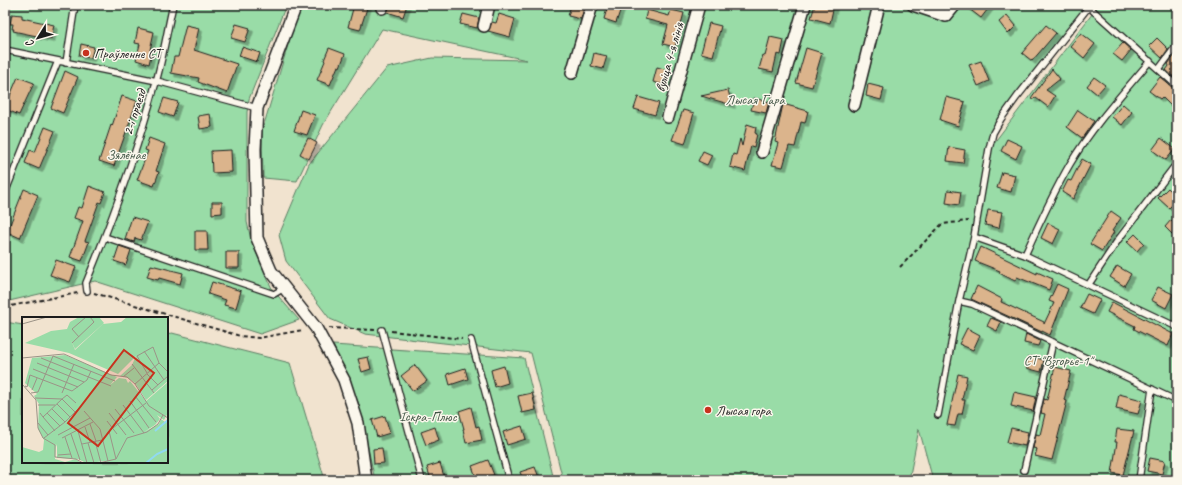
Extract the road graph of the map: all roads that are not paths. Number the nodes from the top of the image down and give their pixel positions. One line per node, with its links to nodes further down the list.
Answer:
1 (75, 5): 17 (lane)
2 (173, 5): 20 (lane, 2-і праезд)
3 (296, 5): 23 (street)
4 (490, 5): 12 (street)
5 (592, 5): 19 (street)
6 (699, 5): 24 (street, вуліца 4-я лінія)
7 (805, 5): 25 (street)
8 (879, 5): 22 (street)
9 (913, 5): 10 (street)
10 (955, 5)
11 (1089, 6): 16 (lane); 29 (lane)
12 (484, 26)
13 (1177, 45): 18 (lane)
14 (5, 50): 15 (lane)
15 (58, 61): 17 (lane); 27 (lane)
16 (1150, 61): 18 (lane); 30 (lane)
17 (66, 63): 20 (lane)
18 (1160, 69): 21 (lane)
19 (572, 73)
20 (156, 81): 23 (lane); 28 (lane, 2-і праезд)
21 (1177, 86)
22 (854, 105)
23 (257, 108): 32 (street)
24 (668, 117)
25 (762, 152)
26 (1177, 163): 31 (lane)
27 (5, 193)
28 (105, 237): 32 (lane); 33 (lane, 2-і праезд)
29 (974, 237): 30 (lane); 34 (lane)
30 (1026, 255): 31 (lane)
31 (1089, 284): 35 (lane)
32 (284, 288): 43 (street)
33 (87, 291)
34 (959, 301): 38 (lane); 41 (lane)
35 (1177, 327)
36 (382, 330): 44 (lane)
37 (471, 340): 45 (lane)
38 (1053, 342): 39 (lane); 42 (lane)
39 (1152, 390): 40 (lane); 46 (lane)
40 (1177, 401)
41 (938, 415)
42 (1024, 470)
43 (366, 480)
44 (422, 480)
45 (509, 480)
46 (1138, 480)

